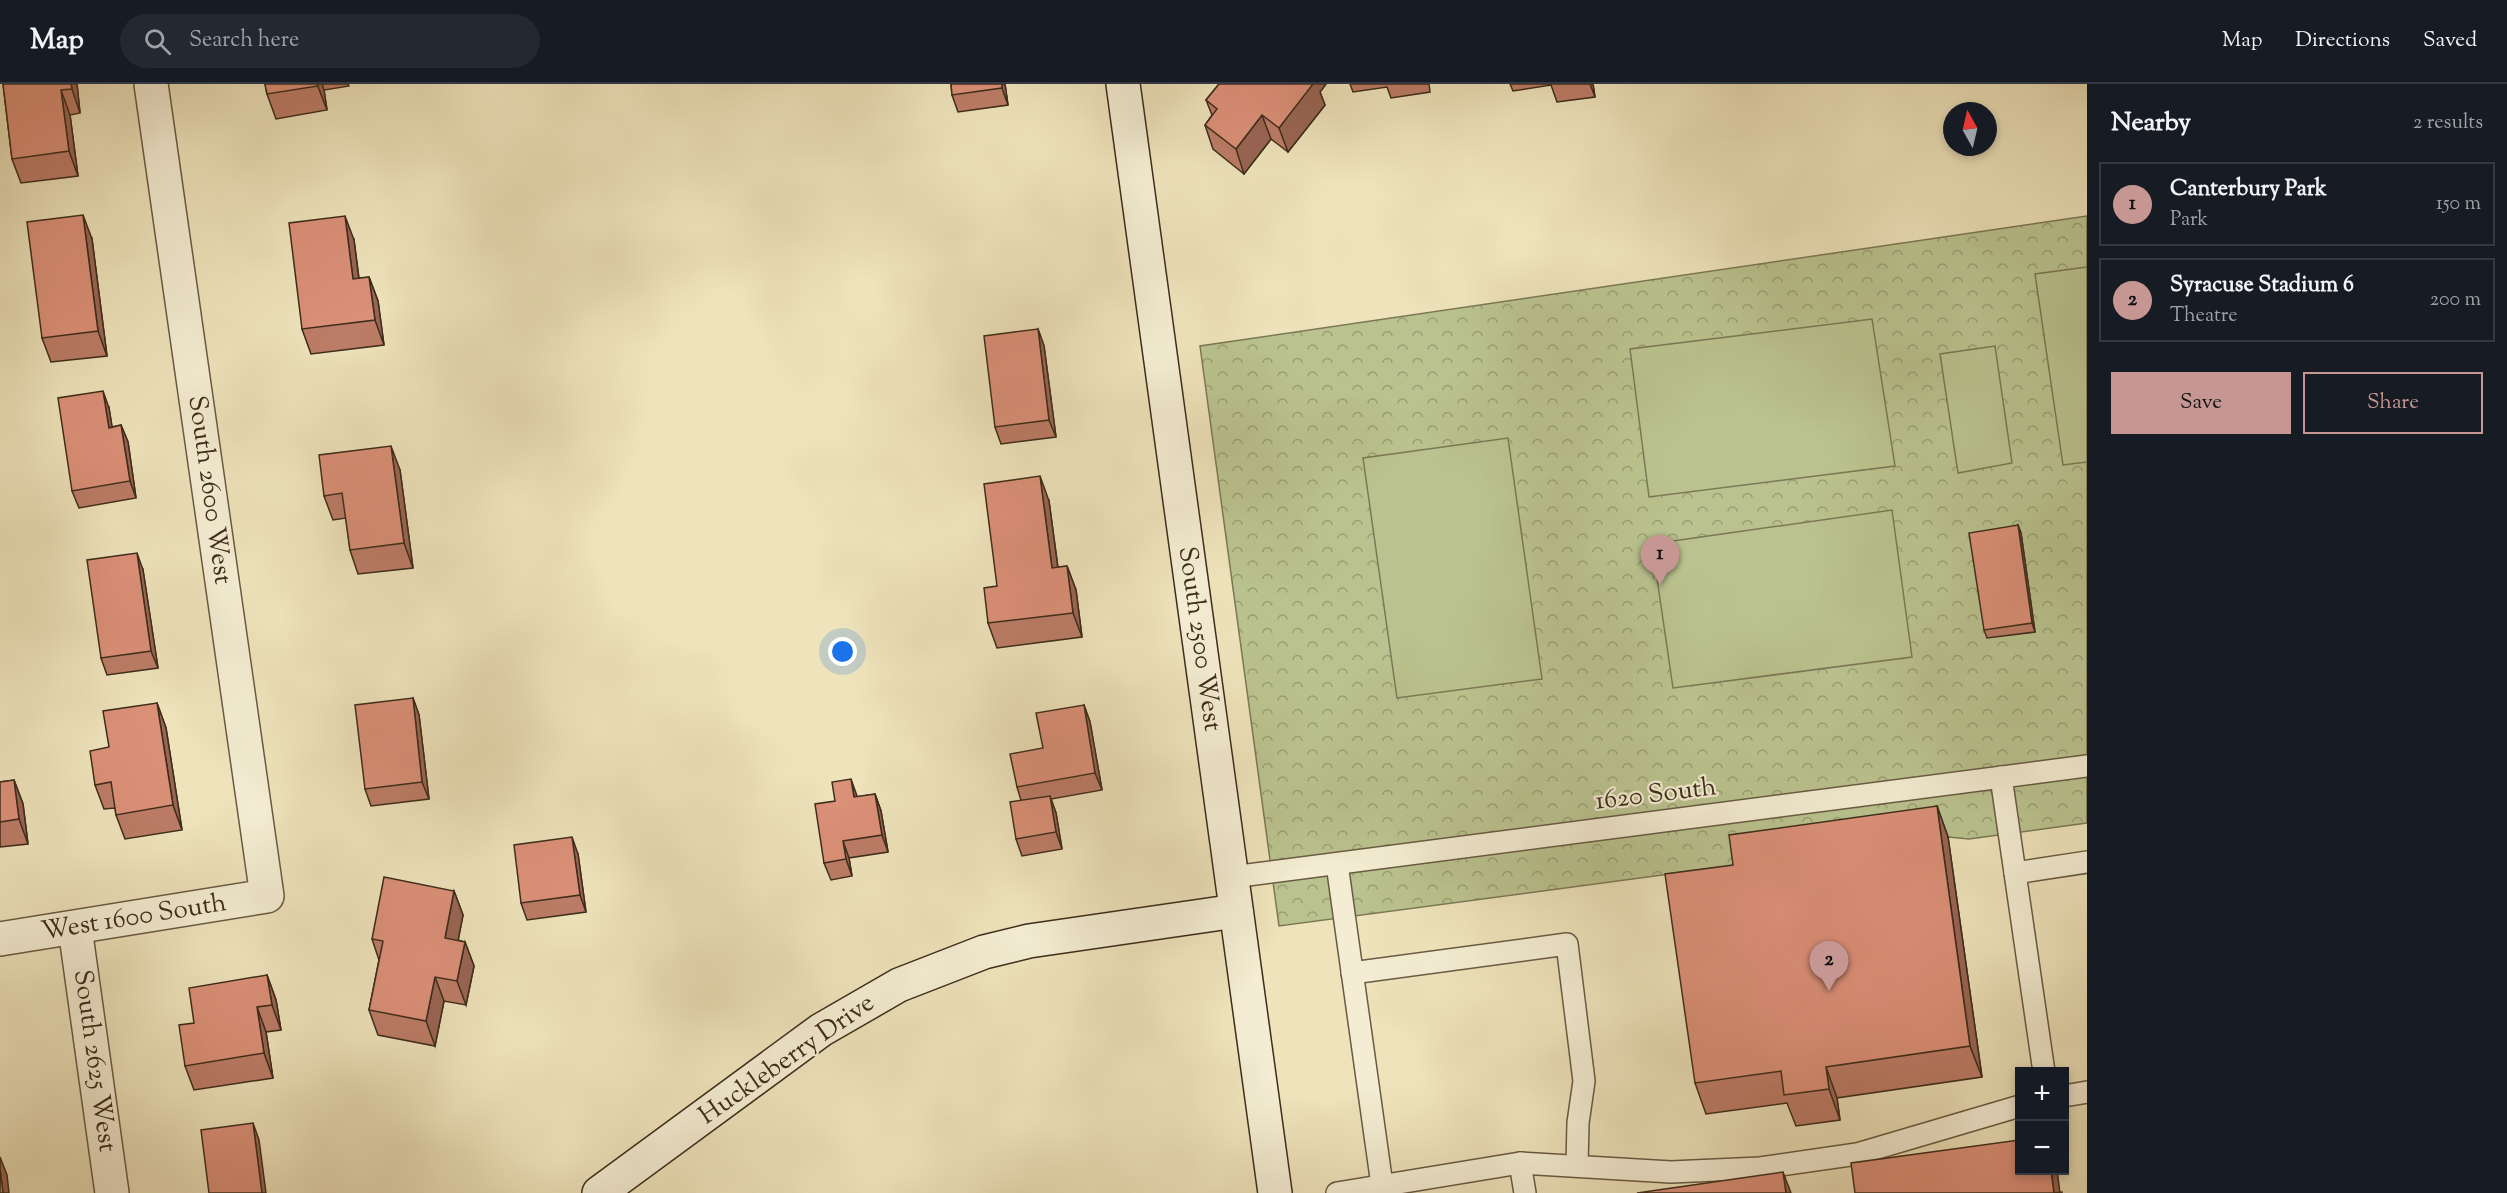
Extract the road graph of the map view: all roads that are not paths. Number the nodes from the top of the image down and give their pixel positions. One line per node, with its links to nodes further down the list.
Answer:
1 (151, 84): 9 (street, South 2600 West)
2 (1123, 84): 8 (street, South 2500 West)
3 (2087, 766): 4 (lane, 1620 South)
4 (2001, 777): 6 (lane, 1620 South); 7 (lane)
5 (2087, 862): 7 (lane)
6 (1337, 864): 8 (lane, 1620 South); 13 (lane)
7 (2015, 873): 14 (lane)
8 (1232, 877): 10 (street, South 2500 West)
9 (267, 896): 11 (street, West 1600 South)
10 (1236, 911): 22 (street, Huckleberry Drive); 23 (street, South 2500 West)
11 (75, 928): 12 (street, West 1600 South); 21 (street, South 2625 West)
12 (0, 939)
13 (1352, 974): 19 (lane); 20 (lane)
14 (2043, 1067)
15 (2087, 1092): 16 (lane)
16 (2069, 1095)
17 (2015, 1107): 19 (lane)
18 (1520, 1163): 19 (lane); 20 (lane); 25 (lane)
19 (1577, 1166)
20 (1382, 1185): 24 (lane)
21 (112, 1193)
22 (599, 1193)
23 (1275, 1193)
24 (1337, 1193)
25 (1525, 1193)

